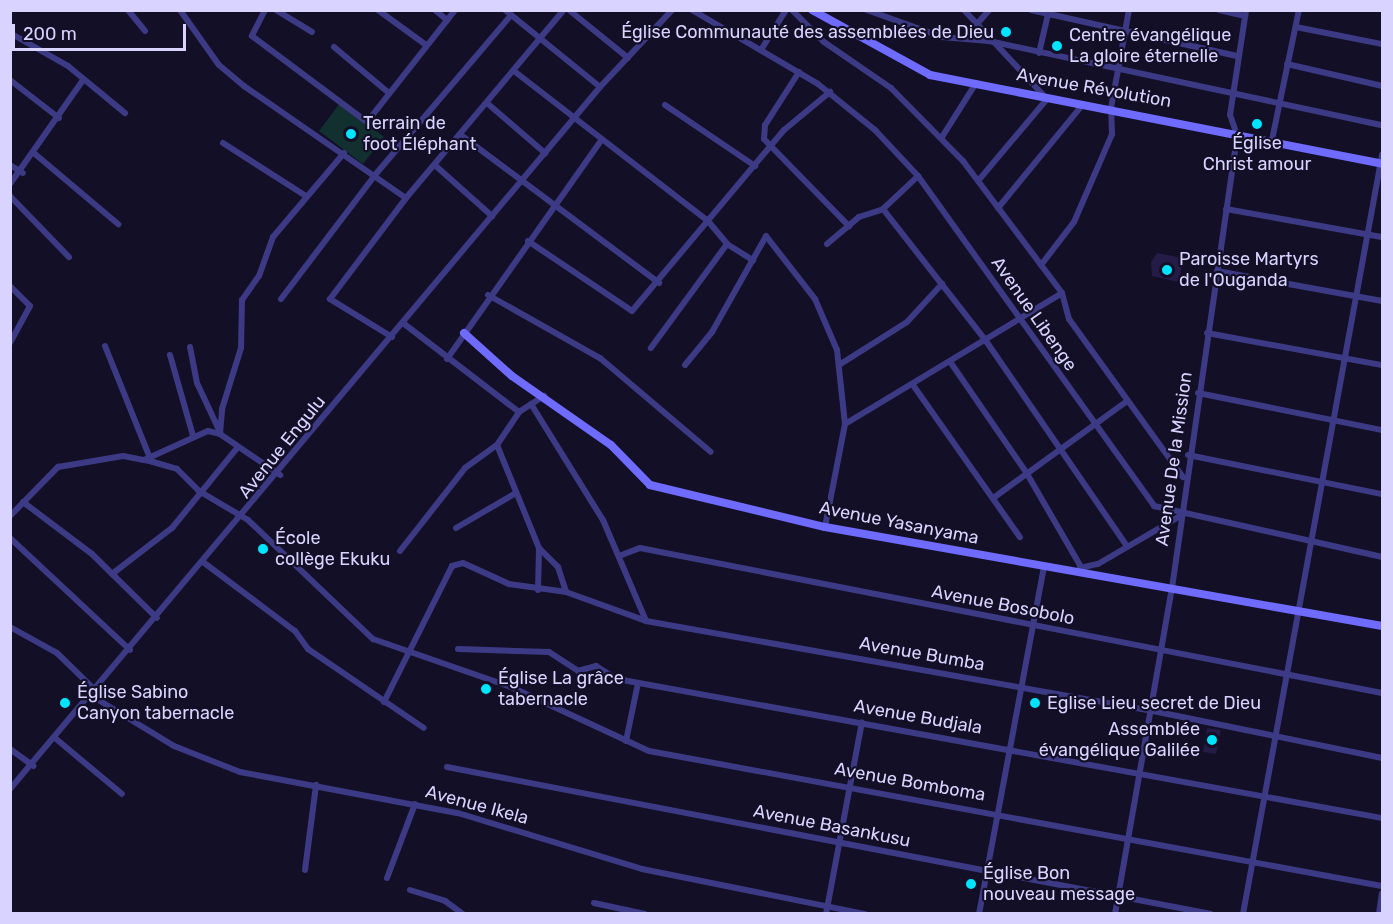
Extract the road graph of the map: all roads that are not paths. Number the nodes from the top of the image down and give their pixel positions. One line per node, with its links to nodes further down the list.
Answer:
1 (128, 10): 27 (street)
2 (180, 10): 69 (street)
3 (265, 10): 50 (street)
4 (276, 10): 29 (street)
5 (378, 10): 34 (street)
6 (435, 10): 24 (street)
7 (455, 10): 24 (street)
8 (567, 10): 31 (street); 39 (street)
9 (672, 10): 39 (street, Avenue Engulu)
10 (692, 10): 36 (street, Avenue Libenge)
11 (786, 10): 36 (street)
12 (792, 10): 64 (street)
13 (812, 10): 46 (street, Avenue Révolution)
14 (867, 10): 32 (street)
15 (964, 10): 25 (street)
16 (989, 10): 25 (street)
17 (1032, 10): 22 (street)
18 (1129, 10): 28 (street)
19 (1219, 10): 23 (street)
20 (1299, 10): 26 (street)
21 (508, 13): 31 (street); 77 (street)
22 (1049, 13): 28 (street); 37 (street)
23 (1246, 13): 38 (street, Avenue De la Mission)
24 (447, 20): 34 (street)
25 (977, 24): 32 (street)
26 (1296, 27): 33 (street); 40 (street)
27 (145, 31)
28 (1124, 31): 38 (street); 41 (street)
29 (312, 32)
30 (10, 33): 45 (street)
31 (541, 40): 42 (street); 48 (street)
32 (989, 41): 37 (street); 52 (street)
33 (1383, 44)
34 (426, 45): 50 (street)
35 (334, 47): 50 (street)
36 (761, 50): 43 (street, Avenue Libenge)
37 (1039, 53): 41 (street)
38 (1237, 56): 51 (street, Avenue De la Mission)
39 (628, 58): 48 (street, Avenue Engulu)
40 (1287, 64): 47 (street); 54 (street)
41 (1118, 69): 51 (street); 57 (street)
42 (514, 71): 53 (street); 60 (street)
43 (799, 72): 49 (street, Avenue Libenge); 68 (street)
44 (10, 80): 59 (street)
45 (83, 80): 58 (street); 59 (street)
46 (976, 83): 52 (street, Avenue Révolution); 64 (street)
47 (1383, 86)
48 (600, 87): 60 (street, Avenue Engulu)
49 (830, 92): 68 (street); 78 (street, Avenue Libenge)
50 (389, 93)
51 (1232, 95): 54 (street); 62 (street, Avenue De la Mission)
52 (1047, 99): 55 (street, Avenue Révolution); 80 (street)
53 (487, 103): 63 (street); 70 (street)
54 (1279, 103): 61 (street); 65 (street)
55 (1083, 104): 57 (street, Avenue Révolution); 86 (street)
56 (665, 105): 74 (street)
57 (1111, 108): 62 (street, Avenue Révolution); 100 (street)
58 (125, 113)
59 (59, 118): 71 (street)
60 (573, 120): 66 (street); 70 (street, Avenue Engulu)
61 (1383, 125)
62 (1237, 135): 65 (street, Avenue Révolution); 88 (street, Avenue De la Mission)
63 (462, 136): 75 (street); 79 (street)
64 (942, 137): 80 (street)
65 (1272, 140): 72 (street, Avenue Révolution)
66 (601, 141): 85 (street); 90 (street)
67 (223, 143): 83 (street)
68 (771, 147): 74 (street); 92 (street)
69 (344, 153): 77 (street); 83 (street)
70 (545, 153): 79 (street, Avenue Engulu)
71 (35, 154): 76 (street); 91 (street)
72 (1382, 161): 93 (street)
73 (10, 165): 76 (street)
74 (755, 166): 90 (street)
75 (437, 167): 84 (street); 89 (street)
76 (23, 173): 81 (street)
77 (375, 175): 84 (street); 108 (street)
78 (918, 176): 87 (street); 110 (street, Avenue Libenge)
79 (522, 181): 85 (street); 89 (street, Avenue Engulu)
80 (978, 181): 86 (street)
81 (10, 184)
82 (10, 196): 98 (street)
83 (306, 196): 137 (street)
84 (406, 198): 114 (street)
85 (557, 206): 95 (street); 102 (street)
86 (998, 208): 100 (street)
87 (883, 209): 92 (street); 103 (street)
88 (1226, 209): 93 (street); 101 (street, Avenue De la Mission)
89 (492, 216): 111 (street, Avenue Engulu)
90 (708, 221): 96 (street); 102 (street)
91 (118, 224)
92 (849, 226): 97 (street)
93 (1365, 233): 94 (street); 107 (street)
94 (1383, 237)
95 (528, 241): 102 (street); 106 (street)
96 (727, 244): 99 (street); 119 (street)
97 (827, 244)
98 (69, 257)
99 (753, 260): 124 (street); 125 (street)
100 (1041, 265): 105 (street)
101 (1217, 271): 107 (street); 113 (street, Avenue De la Mission)
102 (659, 283)
103 (942, 284): 115 (street); 125 (street)
104 (10, 286): 116 (street)
105 (1062, 293): 110 (street); 130 (street)
106 (488, 295): 112 (street); 142 (street)
107 (1353, 296): 109 (street); 121 (street)
108 (281, 299)
109 (1383, 301)
110 (1020, 319): 115 (street); 135 (street, Avenue Libenge)
111 (403, 323): 114 (street, Avenue Engulu); 122 (street)
112 (464, 333): 122 (street); 129 (street, Avenue Yasanyama)
113 (1207, 333): 121 (street); 128 (street, Avenue De la Mission)
114 (392, 337): 146 (street, Avenue Engulu)
115 (986, 341): 123 (street); 141 (street)
116 (10, 343)
117 (105, 346): 144 (street)
118 (190, 347): 137 (street)
119 (651, 348)
120 (170, 355): 138 (street)
121 (1341, 358): 126 (street); 133 (street)
122 (447, 359): 132 (street)
123 (951, 363): 127 (street); 145 (street)
124 (685, 365)
125 (839, 365): 134 (street)
126 (1383, 365)
127 (913, 385): 134 (street); 152 (street)
128 (1198, 393): 133 (street); 143 (street, Avenue De la Mission)
129 (543, 396): 131 (street); 157 (street, Avenue Yasanyama)
130 (1126, 402): 135 (street); 147 (street)
131 (531, 404): 132 (street); 165 (street)
132 (519, 412): 139 (street)
133 (1331, 421): 136 (street); 148 (street)
134 (845, 424): 157 (street)
135 (1093, 425): 141 (street); 155 (street, Avenue Libenge)
136 (1383, 430)
137 (220, 434): 138 (street); 140 (street)
138 (193, 436): 144 (street)
139 (497, 446): 150 (street); 164 (street)
140 (237, 448): 146 (street); 149 (street)
141 (1059, 448): 145 (street); 162 (street)
142 (711, 452)
143 (1188, 455): 147 (street, Avenue De la Mission); 148 (street)
144 (146, 459): 149 (street, Avenue Bomboma); 153 (street, Avenue Bomboma)
145 (1026, 472): 152 (street); 169 (street)
146 (280, 475): 156 (street, Avenue Engulu)
147 (1183, 477): 155 (street, Avenue De la Mission)
148 (1319, 483): 151 (street); 161 (street)
149 (199, 491): 156 (street, Avenue Bomboma); 170 (street)
150 (516, 493): 158 (street); 163 (street)
151 (1383, 494)
152 (996, 496): 159 (street)
153 (23, 502): 154 (street); 170 (street)
154 (10, 516)
155 (1180, 516): 161 (street, Avenue Libenge); 162 (street); 171 (street, Avenue De la Mission)
156 (243, 519): 167 (street, Avenue Engulu); 183 (street, Avenue Bomboma)
157 (825, 527): 168 (street, Avenue Yasanyama)
158 (456, 528)
159 (1020, 537)
160 (10, 538): 181 (street)
161 (1309, 544): 166 (street, Avenue Libenge); 174 (street)
162 (1126, 546): 169 (street)
163 (539, 548): 172 (street); 173 (street)
164 (400, 551)
165 (619, 556): 176 (street); 177 (street, Avenue Bosobolo)
166 (1383, 557)
167 (203, 562): 175 (street, Avenue Engulu); 189 (street)
168 (1044, 567): 169 (street, Avenue Yasanyama); 177 (street)
169 (1079, 570): 171 (street, Avenue Yasanyama)
170 (112, 574): 175 (street)
171 (1172, 588): 174 (street, Avenue Yasanyama); 182 (street, Avenue De la Mission)
172 (538, 590): 173 (street, Avenue Bumba); 183 (street, Avenue Bumba)
173 (566, 592): 176 (street, Avenue Bumba)
174 (1296, 608): 178 (street, Avenue Yasanyama); 184 (street)
175 (157, 618): 181 (street, Avenue Engulu)
176 (646, 621): 186 (street, Avenue Bumba)
177 (1030, 626): 182 (street, Avenue Bosobolo); 186 (street)
178 (1383, 626)
179 (10, 627): 187 (street, Avenue Ikela)
180 (458, 649): 185 (street, Avenue Budjala)
181 (130, 650): 187 (street, Avenue Engulu)
182 (1162, 650): 184 (street, Avenue Bosobolo); 190 (street, Avenue De la Mission)
183 (408, 653): 189 (street); 195 (street, Avenue Bomboma)
184 (1284, 674): 188 (street, Avenue Bosobolo); 193 (street)
185 (638, 683): 191 (street, Avenue Budjala); 195 (street)
186 (1021, 687): 190 (street, Avenue Bumba); 196 (street)
187 (94, 693): 194 (street, Avenue Engulu); 202 (street, Avenue Ikela)
188 (1383, 693)
189 (384, 702): 192 (street)
190 (1153, 711): 193 (street, Avenue Bumba); 201 (street, Avenue De la Mission)
191 (862, 722): 196 (street, Avenue Budjala); 203 (street)
192 (424, 728)
193 (1273, 734): 198 (street, Avenue Bumba); 206 (street)
194 (55, 738): 199 (street, Avenue Engulu); 205 (street)
195 (626, 741): 203 (street, Avenue Bomboma)
196 (1010, 748): 201 (street, Avenue Budjala); 208 (street)
197 (10, 749): 199 (street)
198 (1383, 758)
199 (33, 766): 204 (street, Avenue Engulu)
200 (447, 767): 211 (street, Avenue Basankusu)
201 (1141, 771): 206 (street, Avenue Budjala); 210 (street, Avenue De la Mission)
202 (316, 785): 207 (street, Avenue Ikela); 213 (street)
203 (850, 787): 208 (street, Avenue Bomboma); 211 (street)
204 (10, 789)
205 (122, 794)
206 (1262, 794): 209 (street, Avenue Budjala); 212 (street)
207 (415, 804): 215 (street); 221 (street, Avenue Ikela)
208 (998, 812): 210 (street, Avenue Bomboma); 214 (street)
209 (1383, 818)
210 (1131, 835): 212 (street, Avenue Bomboma); 219 (street, Avenue De la Mission)
211 (838, 843): 214 (street, Avenue Basankusu); 221 (street)
212 (1253, 861): 216 (street, Avenue Bomboma); 228 (street)
213 (305, 870)
214 (987, 871): 219 (street, Avenue Basankusu); 225 (street)
215 (387, 878)
216 (1383, 886)
217 (410, 890): 222 (street)
218 (1383, 893): 229 (street)
219 (1119, 896): 226 (street, Avenue De la Mission); 227 (street, Avenue Basankusu)
220 (594, 903): 223 (street)
221 (827, 910): 224 (street, Avenue Ikela)
222 (463, 914)
223 (645, 914)
224 (866, 914)
225 (979, 914)
226 (1115, 914)
227 (1211, 914)
228 (1243, 914)
229 (1379, 914)

